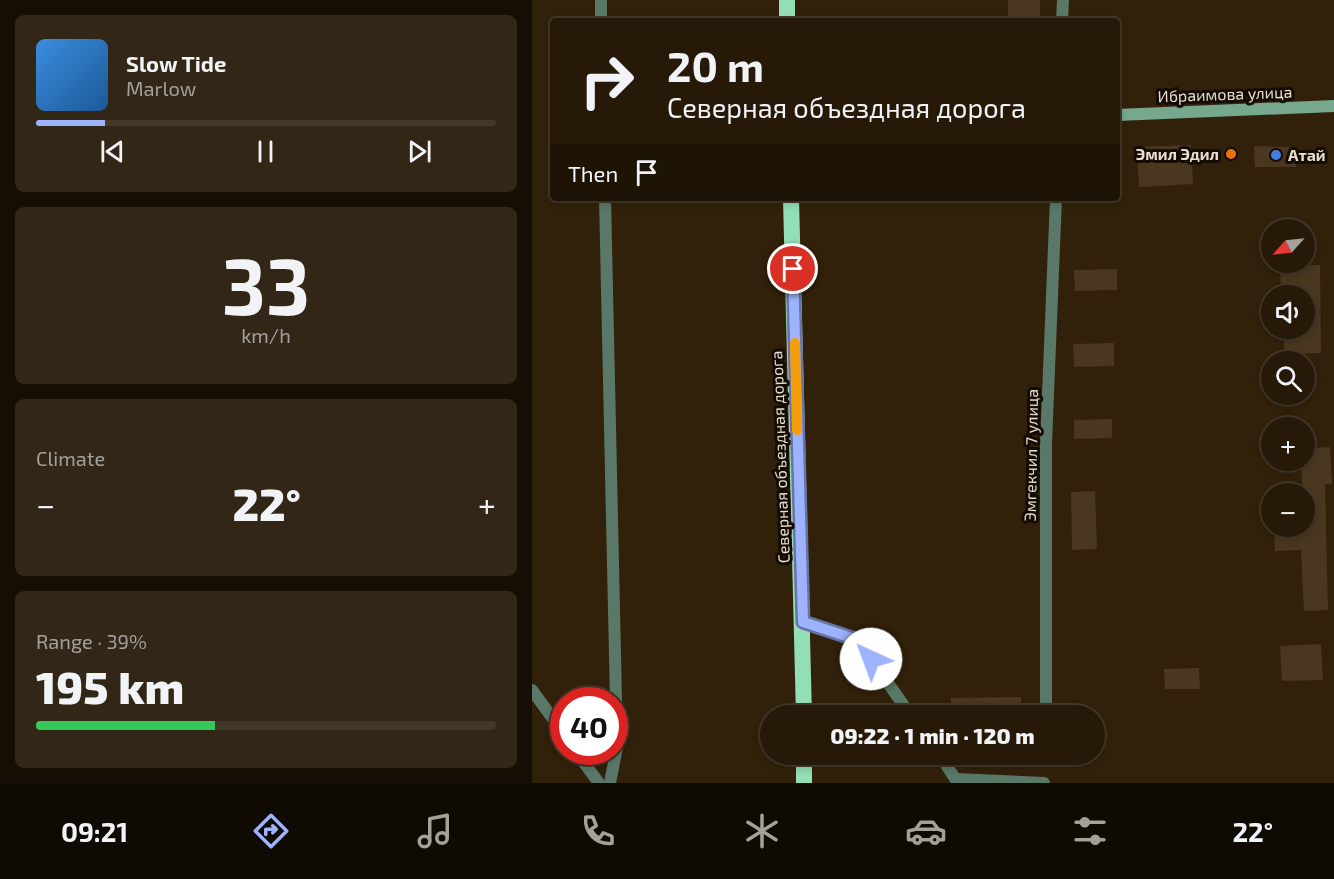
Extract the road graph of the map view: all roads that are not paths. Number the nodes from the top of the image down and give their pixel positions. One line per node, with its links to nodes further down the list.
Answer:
1 (601, 0): 4 (street)
2 (787, 0): 5 (highway)
3 (1063, 0): 6 (street)
4 (601, 18)
5 (787, 18)
6 (1062, 18)
7 (1333, 106): 8 (main road, Ибраимова улица)
8 (1120, 115)
9 (605, 201): 23 (street)
10 (791, 201): 12 (highway, Северная объездная дорога)
11 (1056, 201): 16 (street, Эмгекчил 7 улица)
12 (803, 622): 14 (highway, Северная объездная дорога); 15 (street)
13 (532, 690): 17 (street)
14 (804, 705)
15 (903, 705)
16 (1046, 705)
17 (550, 715)
18 (586, 765): 22 (street)
19 (804, 765): 24 (highway)
20 (946, 765): 21 (street)
21 (957, 781): 25 (street)
22 (599, 783)
23 (610, 783)
24 (804, 783)
25 (1044, 783)

